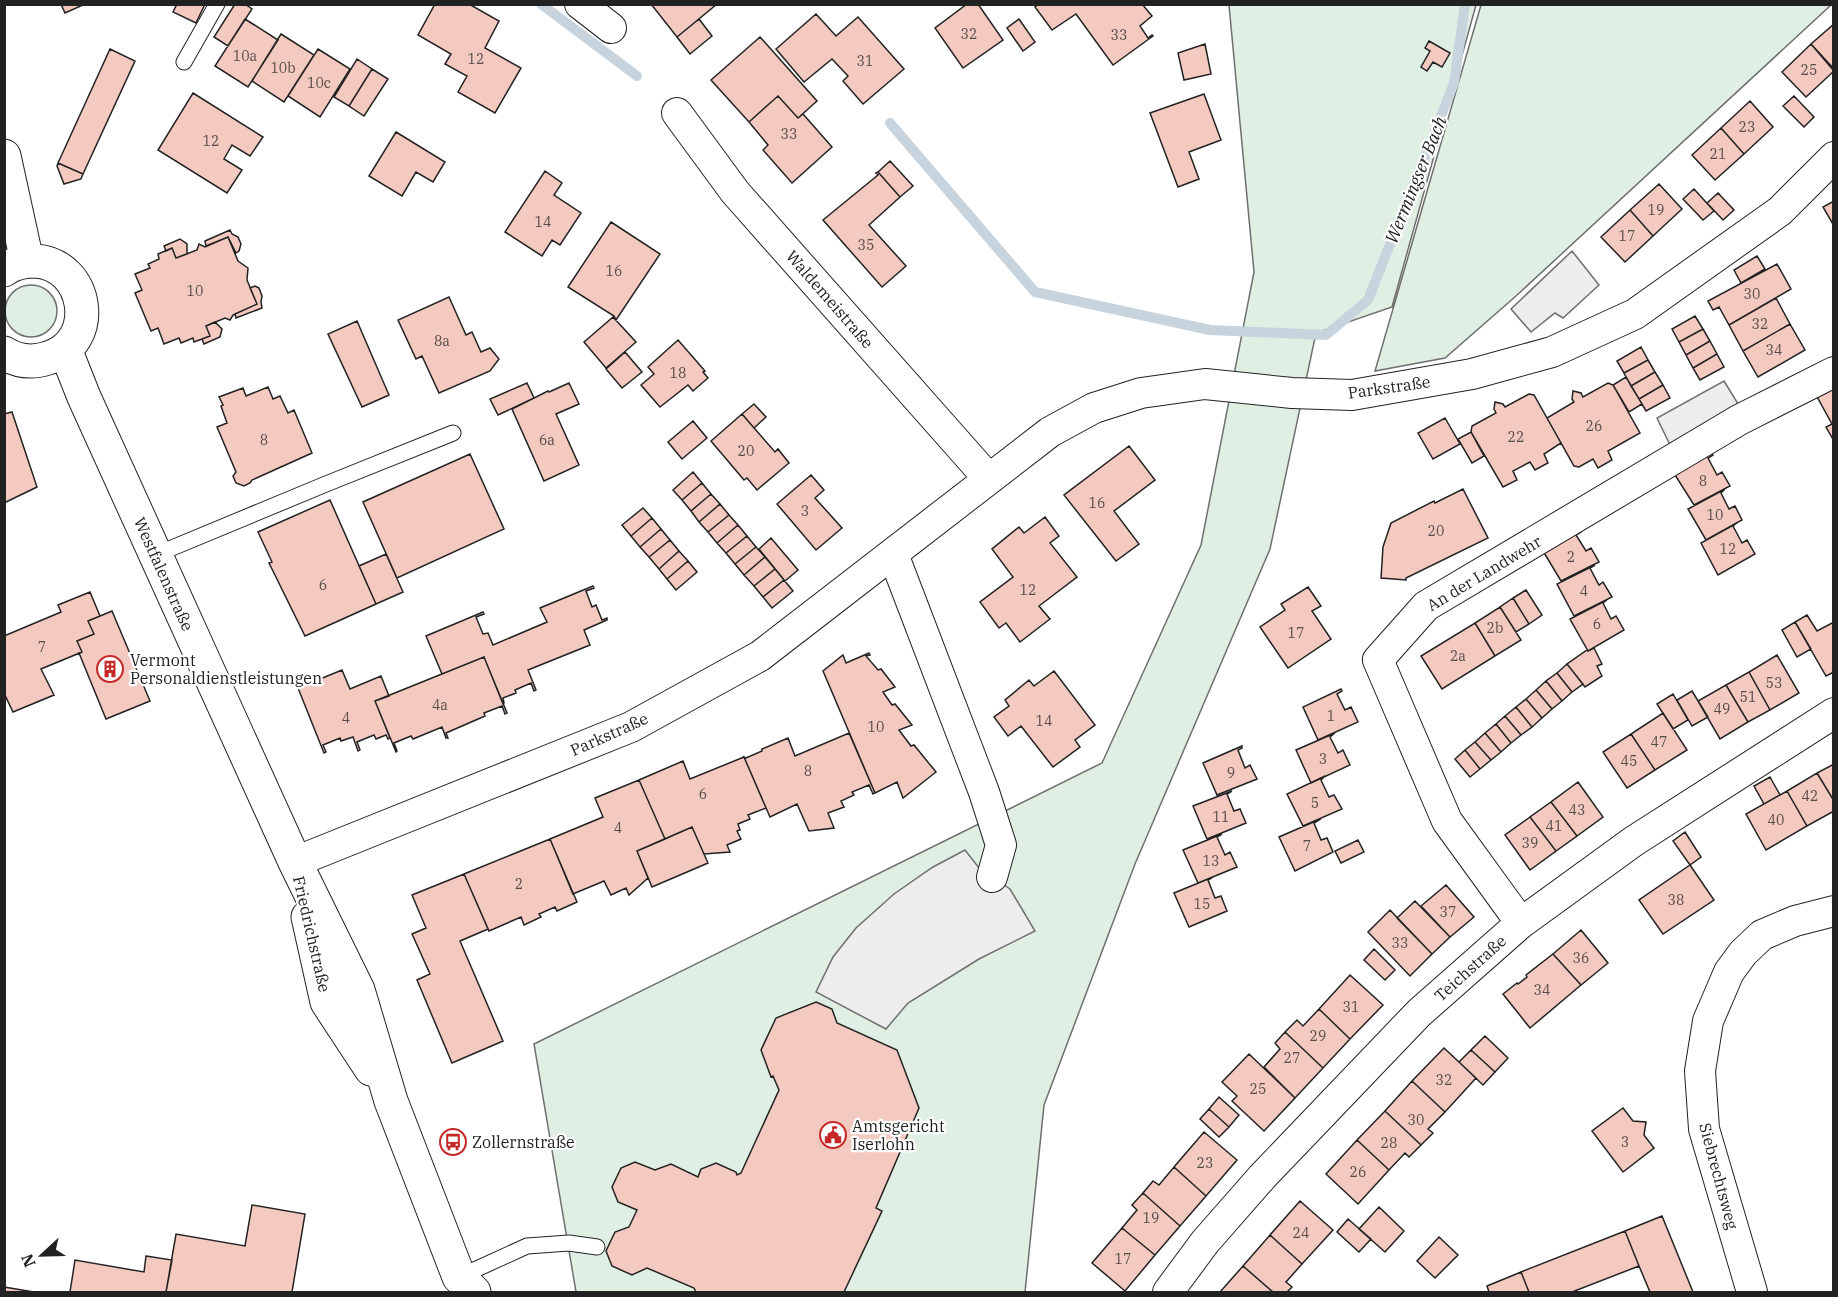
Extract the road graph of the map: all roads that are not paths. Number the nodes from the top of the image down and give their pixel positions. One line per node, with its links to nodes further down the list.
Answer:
1 (217, 4): 4 (lane)
2 (580, 4): 3 (street)
3 (611, 28)
4 (184, 62)
5 (676, 113): 13 (street, Waldemeistraße)
6 (4, 156): 8 (main road)
7 (1833, 157): 13 (street, Parkstraße)
8 (16, 265): 9 (main road)
9 (65, 349): 10 (main road); 15 (main road, Westfalenstraße)
10 (4, 353)
11 (1833, 372): 20 (street, An der Landwehr)
12 (453, 433): 15 (lane)
13 (989, 479): 14 (street, Parkstraße)
14 (894, 554): 17 (street, Parkstraße); 18 (street)
15 (155, 555): 17 (main road, Westfalenstraße)
16 (1833, 713): 20 (street, Teichstraße)
17 (295, 862): 22 (main road, Friedrichstraße)
18 (992, 877)
19 (1833, 911): 24 (street, Siebrechtsweg)
20 (1521, 923): 23 (street, Teichstraße)
21 (597, 1247): 22 (lane)
22 (464, 1287)
23 (1168, 1293)
24 (1752, 1293)

